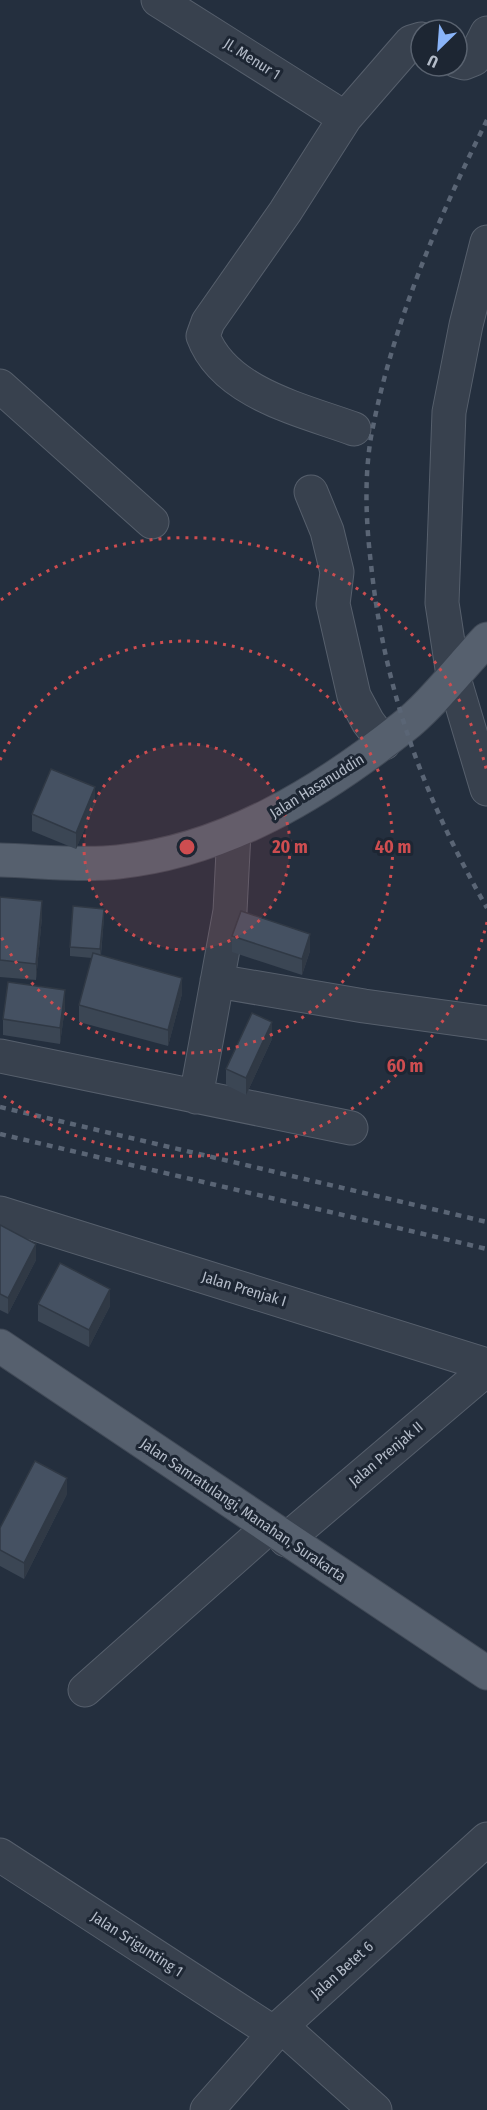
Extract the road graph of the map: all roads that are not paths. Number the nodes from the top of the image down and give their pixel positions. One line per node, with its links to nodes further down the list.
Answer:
1 (158, 0): 5 (street, Jl. Menur 1)
2 (487, 33): 4 (street)
3 (409, 44): 5 (street)
4 (469, 61)
5 (345, 118): 8 (street)
6 (487, 242): 12 (street)
7 (0, 386): 10 (street)
8 (354, 429)
9 (311, 492): 13 (street)
10 (152, 522)
11 (487, 639): 12 (main road, Jalan Hasanuddin)
12 (453, 675): 13 (main road, Jalan Hasanuddin); 14 (street)
13 (384, 743): 15 (main road, Jalan Hasanuddin)
14 (487, 789)
15 (234, 832): 16 (main road, Jalan Hasanuddin); 17 (street)
16 (0, 860)
17 (217, 981): 18 (street); 20 (street)
18 (487, 1023)
19 (0, 1056): 20 (street)
20 (196, 1097): 21 (street)
21 (351, 1128)
22 (0, 1213): 24 (street, Jalan Prenjak I)
23 (0, 1346): 25 (main road, Jalan Samratulangi, Manahan, Surakarta)
24 (487, 1367): 25 (street, Jalan Prenjak II)
25 (277, 1534): 26 (main road, Jalan Samratulangi, Manahan, Surakarta); 27 (street, Jalan Prenjak II)
26 (487, 1673)
27 (85, 1690)
28 (487, 1839): 30 (street, Jalan Betet 6)
29 (0, 1855): 30 (street, Jalan Srigunting 1)
30 (277, 2029): 31 (street, Jalan Betet 6); 32 (street, Jalan Srigunting 1)
31 (207, 2110)
32 (375, 2110)

